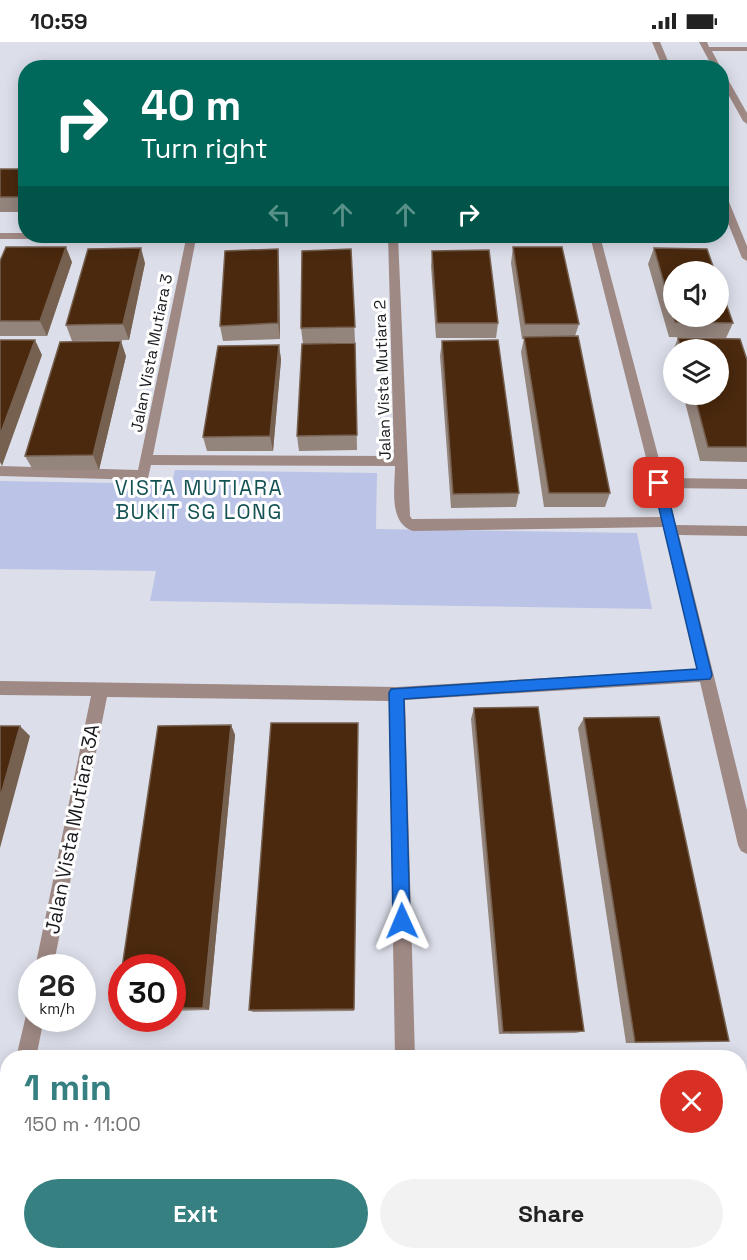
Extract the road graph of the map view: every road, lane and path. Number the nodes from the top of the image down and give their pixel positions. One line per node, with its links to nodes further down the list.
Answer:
1 (656, 42): 4 (street)
2 (705, 46): 3 (street); 5 (street)
3 (747, 49)
4 (664, 60)
5 (713, 60)
6 (729, 89): 7 (street)
7 (747, 121)
8 (729, 214): 14 (street)
9 (0, 236): 10 (street)
10 (18, 236)
11 (190, 243): 15 (street, Jalan Vista Mutiara 3)
12 (393, 243): 16 (street, Jalan Vista Mutiara 2)
13 (597, 243): 18 (street)
14 (747, 258)
15 (146, 460): 16 (street); 17 (street, Jalan Vista Mutiara 3)
16 (402, 461): 20 (street, Jalan Vista Mutiara 2)
17 (0, 471)
18 (659, 483): 19 (street); 20 (street)
19 (747, 484)
20 (668, 526): 21 (street); 22 (street)
21 (747, 531)
22 (705, 675): 25 (street); 26 (street)
23 (0, 688): 24 (street)
24 (99, 691): 25 (street); 27 (street, Jalan Vista Mutiara 3A)
25 (396, 693): 30 (street)
26 (747, 845)
27 (47, 954)
28 (31, 1032): 29 (street)
29 (28, 1050)
30 (405, 1050)

